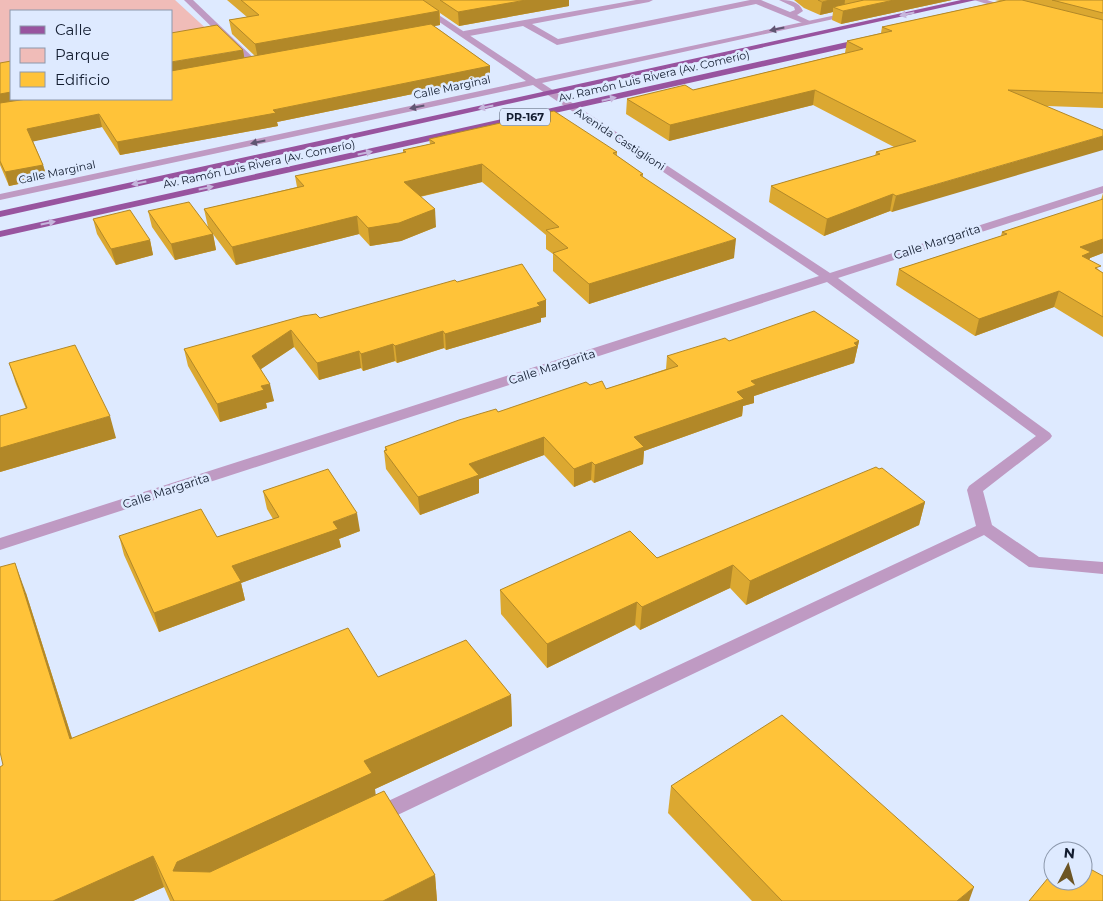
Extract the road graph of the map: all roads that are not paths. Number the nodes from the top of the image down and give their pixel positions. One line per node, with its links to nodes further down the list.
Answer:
1 (188, 0): 20 (street)
2 (411, 0): 16 (street, Avenida Castiglioni)
3 (591, 0): 10 (street)
4 (649, 0): 10 (street)
5 (783, 0): 13 (street)
6 (972, 0): 22 (main road, Av. Ramón Luis Rivera (Av. Comerío) / PR-167, one-way to 22)
7 (978, 0): 11 (street)
8 (756, 1): 13 (street); 15 (street)
9 (844, 6): 14 (street, Calle Marginal)
10 (606, 8): 15 (street)
11 (1014, 9): 12 (main road)
12 (989, 13)
13 (790, 15): 14 (street)
14 (808, 22): 21 (street, Calle Marginal, one-way to 21)
15 (525, 23): 18 (street)
16 (454, 27): 17 (street); 18 (street, Avenida Castiglioni)
17 (435, 31)
18 (464, 34): 21 (street, Avenida Castiglioni)
19 (873, 39): 23 (main road, Av. Ramón Luis Rivera (Av. Comerío) / PR-167, one-way to 19)
20 (256, 64)
21 (533, 82): 22 (street, Avenida Castiglioni); 25 (street, Calle Marginal, one-way to 25)
22 (550, 93): 23 (street, Avenida Castiglioni); 26 (main road, Av. Ramón Luis Rivera (Av. Comerío) / PR-167, one-way to 26)
23 (572, 107): 27 (main road, Av. Ramón Luis Rivera (Av. Comerío) / PR-167, one-way to 23); 28 (street, Avenida Castiglioni)
24 (1103, 188): 28 (street, Calle Margarita)
25 (0, 197)
26 (0, 214)
27 (0, 234)
28 (830, 278): 29 (street, Avenida Castiglioni); 30 (street, Calle Margarita)
29 (985, 528): 31 (street); 32 (street)
30 (0, 544)
31 (1103, 568)
32 (363, 822)

